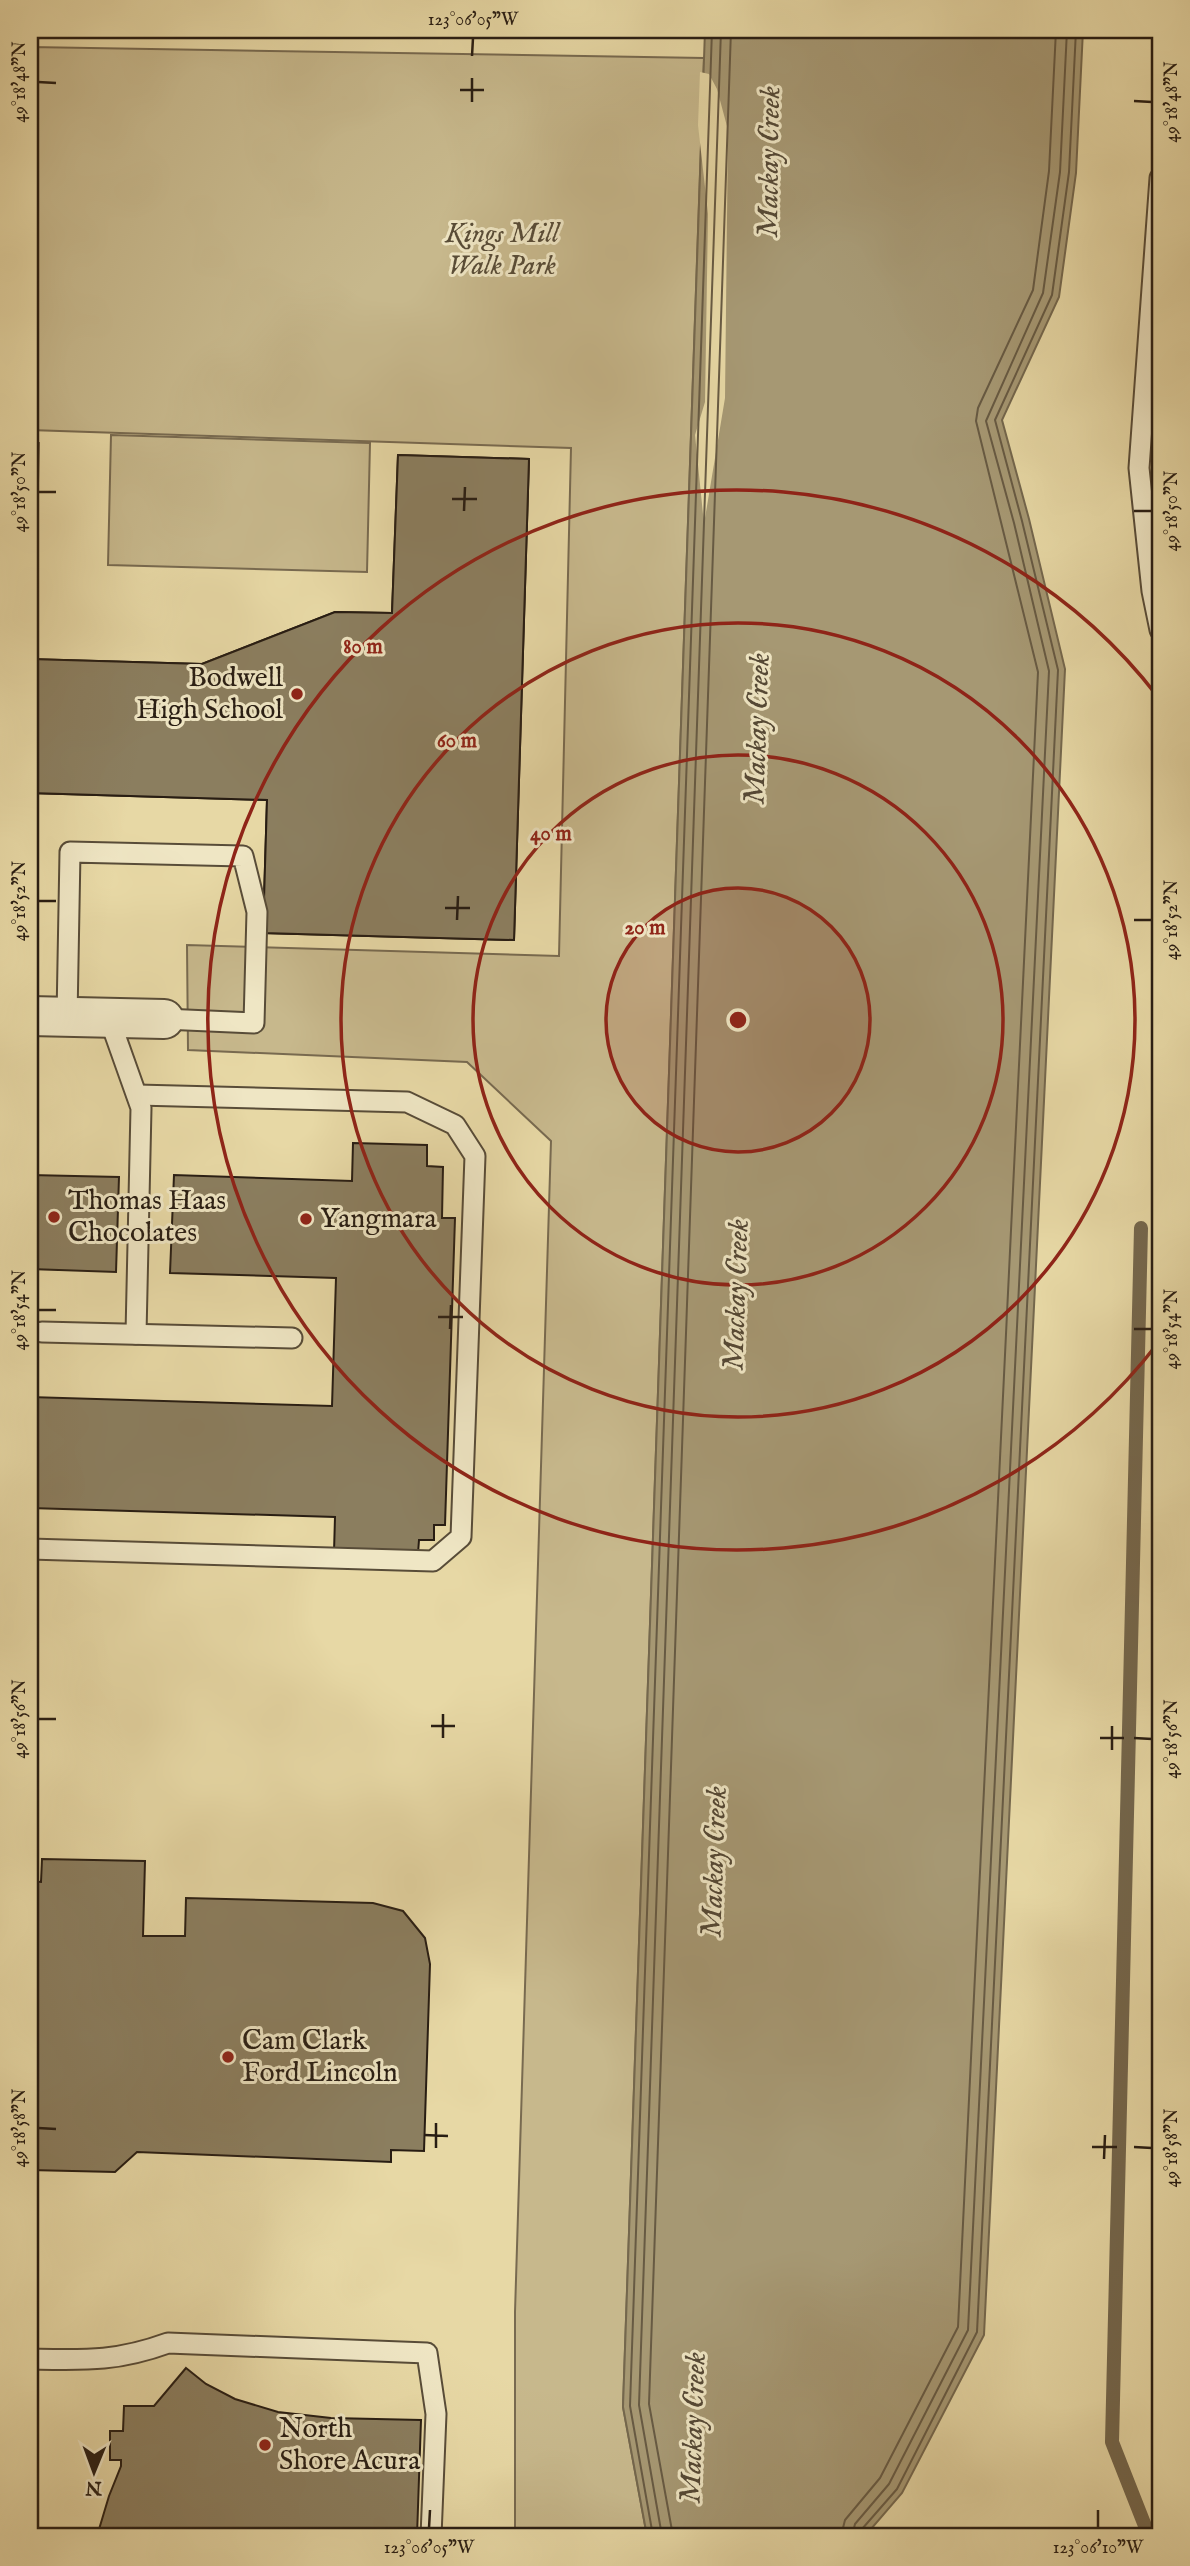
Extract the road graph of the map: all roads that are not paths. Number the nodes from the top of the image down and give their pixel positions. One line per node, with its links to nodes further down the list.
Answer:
1 (1160, 178): 2 (lane)
2 (1160, 631)
3 (30, 1016): 4 (street)
4 (67, 1017): 5 (street); 6 (lane)
5 (109, 1018): 6 (street); 7 (lane)
6 (164, 1019)
7 (137, 1095): 9 (lane); 11 (lane)
8 (42, 1332): 9 (lane)
9 (136, 1334): 10 (lane)
10 (292, 1338)
11 (30, 1549)
12 (30, 2359): 13 (lane)
13 (431, 2536)

